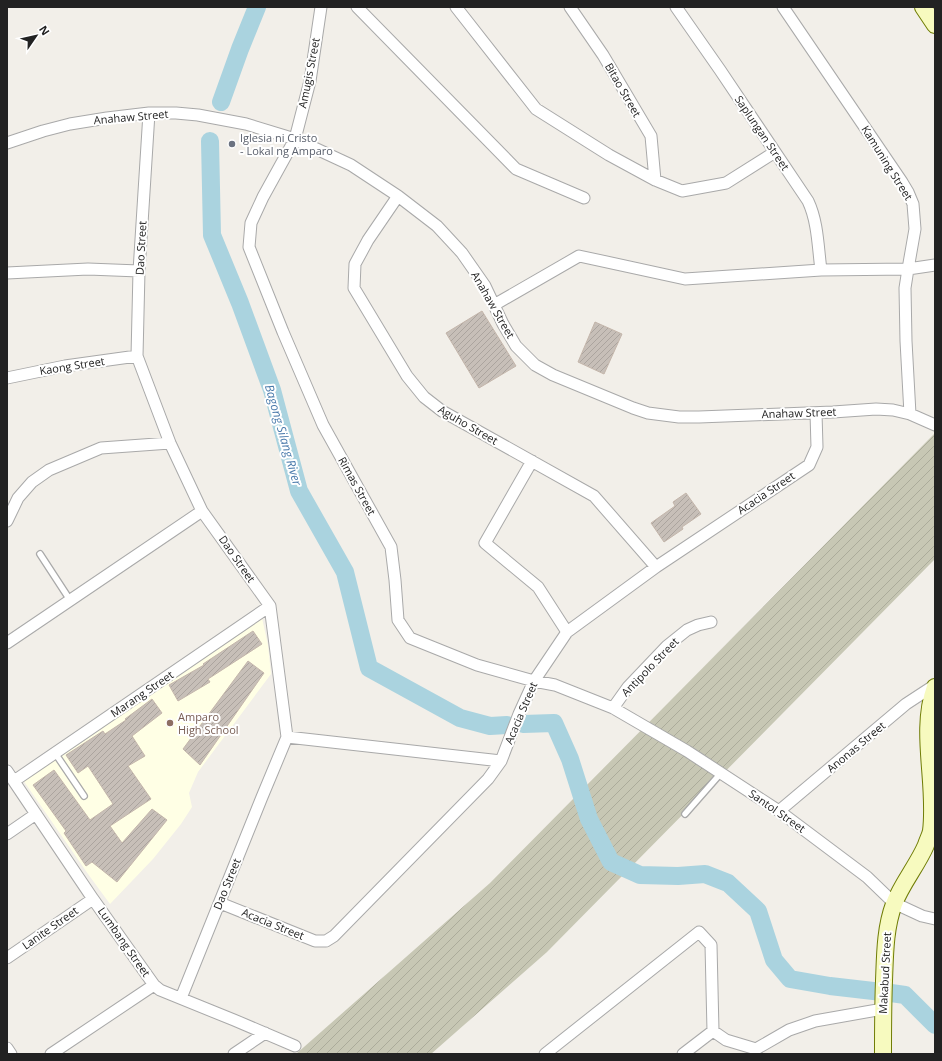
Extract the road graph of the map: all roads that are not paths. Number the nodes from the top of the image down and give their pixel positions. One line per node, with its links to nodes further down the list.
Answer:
1 (321, 7): 10 (street, Amugis Street)
2 (357, 7): 15 (street)
3 (456, 7): 13 (street)
4 (570, 7): 13 (street, Bitao Street)
5 (676, 7): 12 (street, Saplungan Street)
6 (783, 7): 17 (street, Kamuning Street)
7 (923, 7): 8 (street)
8 (935, 25)
9 (149, 113): 10 (street, Anahaw Street); 11 (street, Anahaw Street); 19 (street, Dao Street)
10 (295, 139): 14 (street, Anahaw Street); 38 (street, Rimas Street)
11 (7, 143)
12 (775, 152): 13 (street); 18 (street, Saplungan Street)
13 (655, 180)
14 (398, 196): 21 (street, Anahaw Street); 28 (street, Aguho Street)
15 (584, 198)
16 (935, 266): 17 (street)
17 (908, 269): 18 (street); 25 (street, Kamuning Street)
18 (821, 270): 21 (street)
19 (140, 271): 20 (street); 22 (street, Dao Street)
20 (7, 273)
21 (494, 305): 24 (street, Anahaw Street)
22 (137, 356): 23 (street, Kaong Street); 27 (street, Dao Street)
23 (7, 378)
24 (816, 413): 25 (street, Anahaw Street); 32 (street, Acacia Street)
25 (910, 414): 26 (street, Anahaw Street)
26 (935, 425)
27 (170, 444): 29 (street, Dao Street); 30 (street)
28 (532, 461): 32 (street, Aguho Street); 36 (street)
29 (202, 511): 33 (street); 34 (street, Dao Street)
30 (7, 521)
31 (40, 554): 33 (lane)
32 (656, 567): 36 (street, Acacia Street)
33 (70, 600): 37 (street)
34 (270, 606): 41 (street, Dao Street); 42 (street, Marang Street)
35 (711, 622): 40 (street, Antipolo Street)
36 (567, 632): 38 (street, Acacia Street)
37 (7, 643)
38 (534, 681): 40 (street, Rimas Street); 43 (street, Acacia Street)
39 (935, 686): 48 (street, Anonas Street); 54 (street, Makabud Street)
40 (613, 708): 45 (street, Santol Street)
41 (287, 737): 43 (street); 53 (street, Dao Street)
42 (55, 753): 46 (street, Marang Street); 47 (lane)
43 (501, 760): 53 (street, Acacia Street)
44 (7, 771): 46 (street, Lumbang Street)
45 (721, 773): 48 (street, Santol Street); 50 (lane)
46 (14, 781): 49 (street, Lumbang Street)
47 (84, 796)
48 (779, 811): 54 (street, Santol Street)
49 (36, 814): 51 (street); 52 (street, Lumbang Street)
50 (685, 814)
51 (7, 834)
52 (93, 899): 56 (street, Lanite Street); 57 (street, Lumbang Street)
53 (220, 903): 58 (street, Dao Street)
54 (894, 903): 55 (street, Santol Street); 59 (street, Makabud Street)
55 (935, 918)
56 (7, 958)
57 (154, 985): 58 (street, Lumbang Street); 65 (street)
58 (181, 998): 61 (street, Lumbang Street)
59 (883, 1009): 60 (street); 69 (street, Makabud Street)
60 (714, 1031): 67 (street); 68 (street)
61 (265, 1033): 62 (street, Lumbang Street); 66 (street)
62 (295, 1046)
63 (7, 1048): 64 (street)
64 (11, 1054)
65 (51, 1054)
66 (234, 1054)
67 (545, 1054)
68 (683, 1054)
69 (883, 1054)

